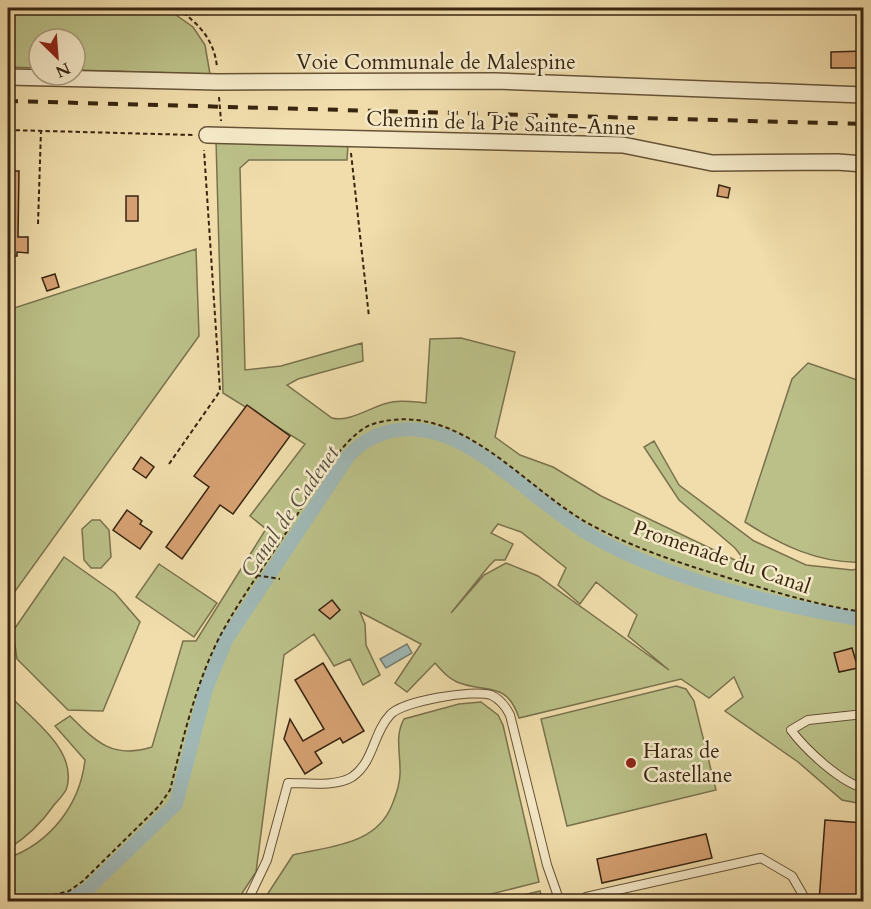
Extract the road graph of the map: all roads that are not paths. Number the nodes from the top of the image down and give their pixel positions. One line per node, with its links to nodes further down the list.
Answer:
1 (8, 77): 2 (street, Voie Communale de Malespine)
2 (864, 95)
3 (207, 135): 4 (street, Chemin de la Pie Sainte-Anne)
4 (864, 164)
5 (864, 714): 6 (lane)
6 (864, 788)
7 (247, 902): 8 (lane)
8 (560, 902)
9 (582, 902): 10 (lane)
10 (807, 902)

